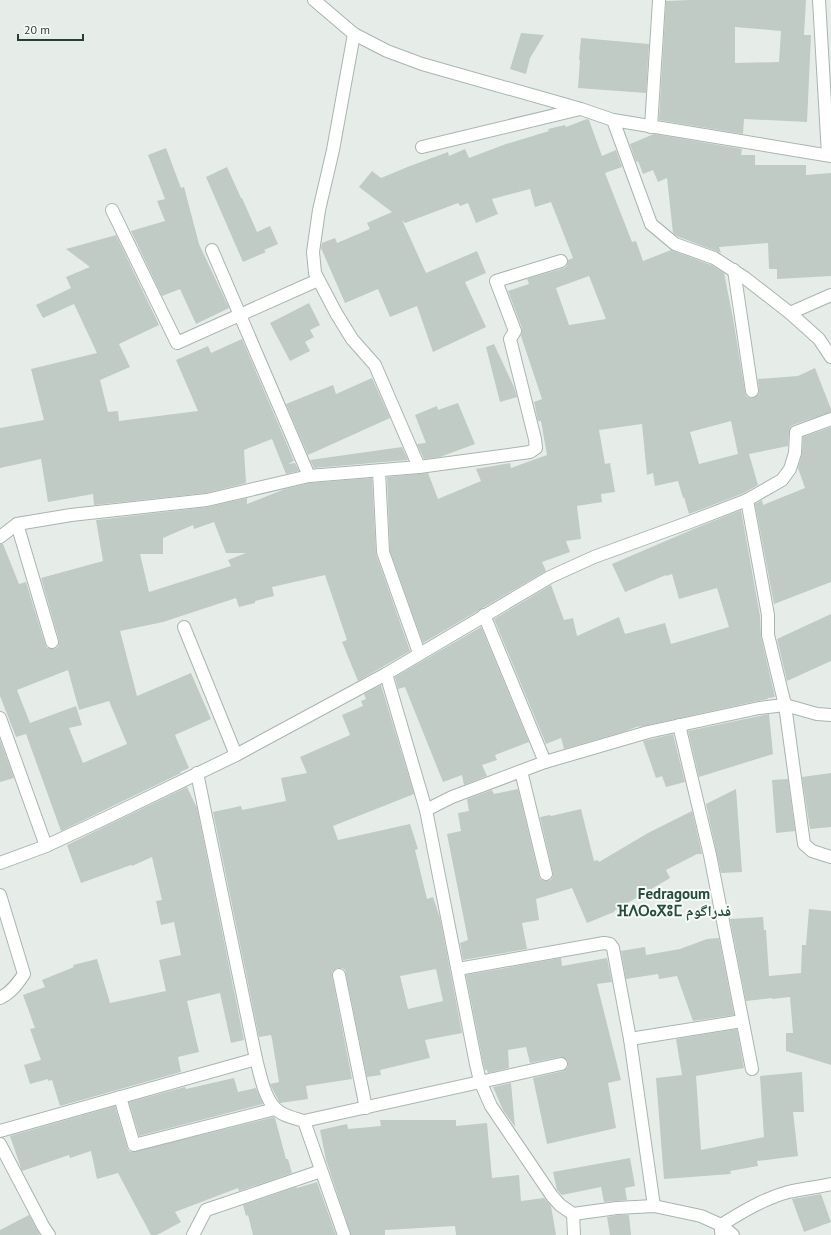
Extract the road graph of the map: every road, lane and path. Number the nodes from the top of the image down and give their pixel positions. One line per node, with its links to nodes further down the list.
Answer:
1 (314, 0): 4 (street)
2 (819, 0): 9 (street)
3 (659, 1): 7 (street)
4 (354, 34): 5 (street); 14 (street)
5 (581, 109): 6 (street); 8 (street)
6 (613, 120): 7 (street); 13 (street)
7 (651, 127): 9 (street)
8 (422, 147)
9 (830, 156)
10 (112, 210): 17 (street)
11 (212, 250): 17 (street)
12 (561, 261): 21 (street)
13 (734, 270): 16 (street); 19 (street)
14 (318, 280): 17 (street); 21 (street)
15 (831, 295): 16 (street)
16 (790, 313): 18 (street)
17 (240, 316): 23 (street)
18 (831, 357)
19 (752, 391)
20 (831, 419): 24 (street)
21 (419, 467): 22 (street)
22 (379, 471): 23 (street); 30 (street)
23 (309, 476): 25 (street)
24 (747, 500): 27 (street); 32 (street)
25 (17, 524): 26 (street); 29 (street)
26 (0, 537)
27 (484, 615): 30 (street); 37 (street)
28 (184, 627): 36 (street)
29 (52, 642)
30 (419, 653): 31 (street)
31 (386, 674): 36 (street); 40 (street)
32 (785, 705): 33 (street); 35 (street); 42 (street)
33 (831, 715)
34 (0, 718): 41 (street)
35 (679, 725): 37 (street); 49 (street)
36 (236, 755): 39 (street)
37 (545, 762): 38 (street)
38 (521, 771): 40 (street); 44 (street)
39 (197, 774): 41 (street); 51 (street)
40 (426, 810): 46 (street)
41 (46, 846): 43 (street)
42 (831, 857)
43 (0, 863)
44 (546, 874)
45 (0, 895): 48 (street)
46 (458, 969): 50 (street); 54 (street)
47 (338, 974): 56 (street)
48 (0, 998)
49 (742, 1021): 50 (street); 53 (street)
50 (630, 1040): 63 (street)
51 (256, 1059): 55 (street); 57 (street)
52 (561, 1064): 54 (street)
53 (752, 1070)
54 (480, 1081): 56 (street); 64 (street)
55 (120, 1097): 57 (street); 59 (street)
56 (366, 1108): 58 (street)
57 (275, 1109): 58 (street)
58 (304, 1121): 61 (street)
59 (0, 1131)
60 (0, 1144): 66 (street)
61 (321, 1171): 67 (street); 68 (street)
62 (831, 1184): 65 (street)
63 (654, 1206): 64 (street); 65 (street)
64 (573, 1214): 69 (street)
65 (721, 1230): 70 (street)
66 (49, 1235)
67 (193, 1235)
68 (344, 1235)
69 (574, 1235)
70 (733, 1235)

